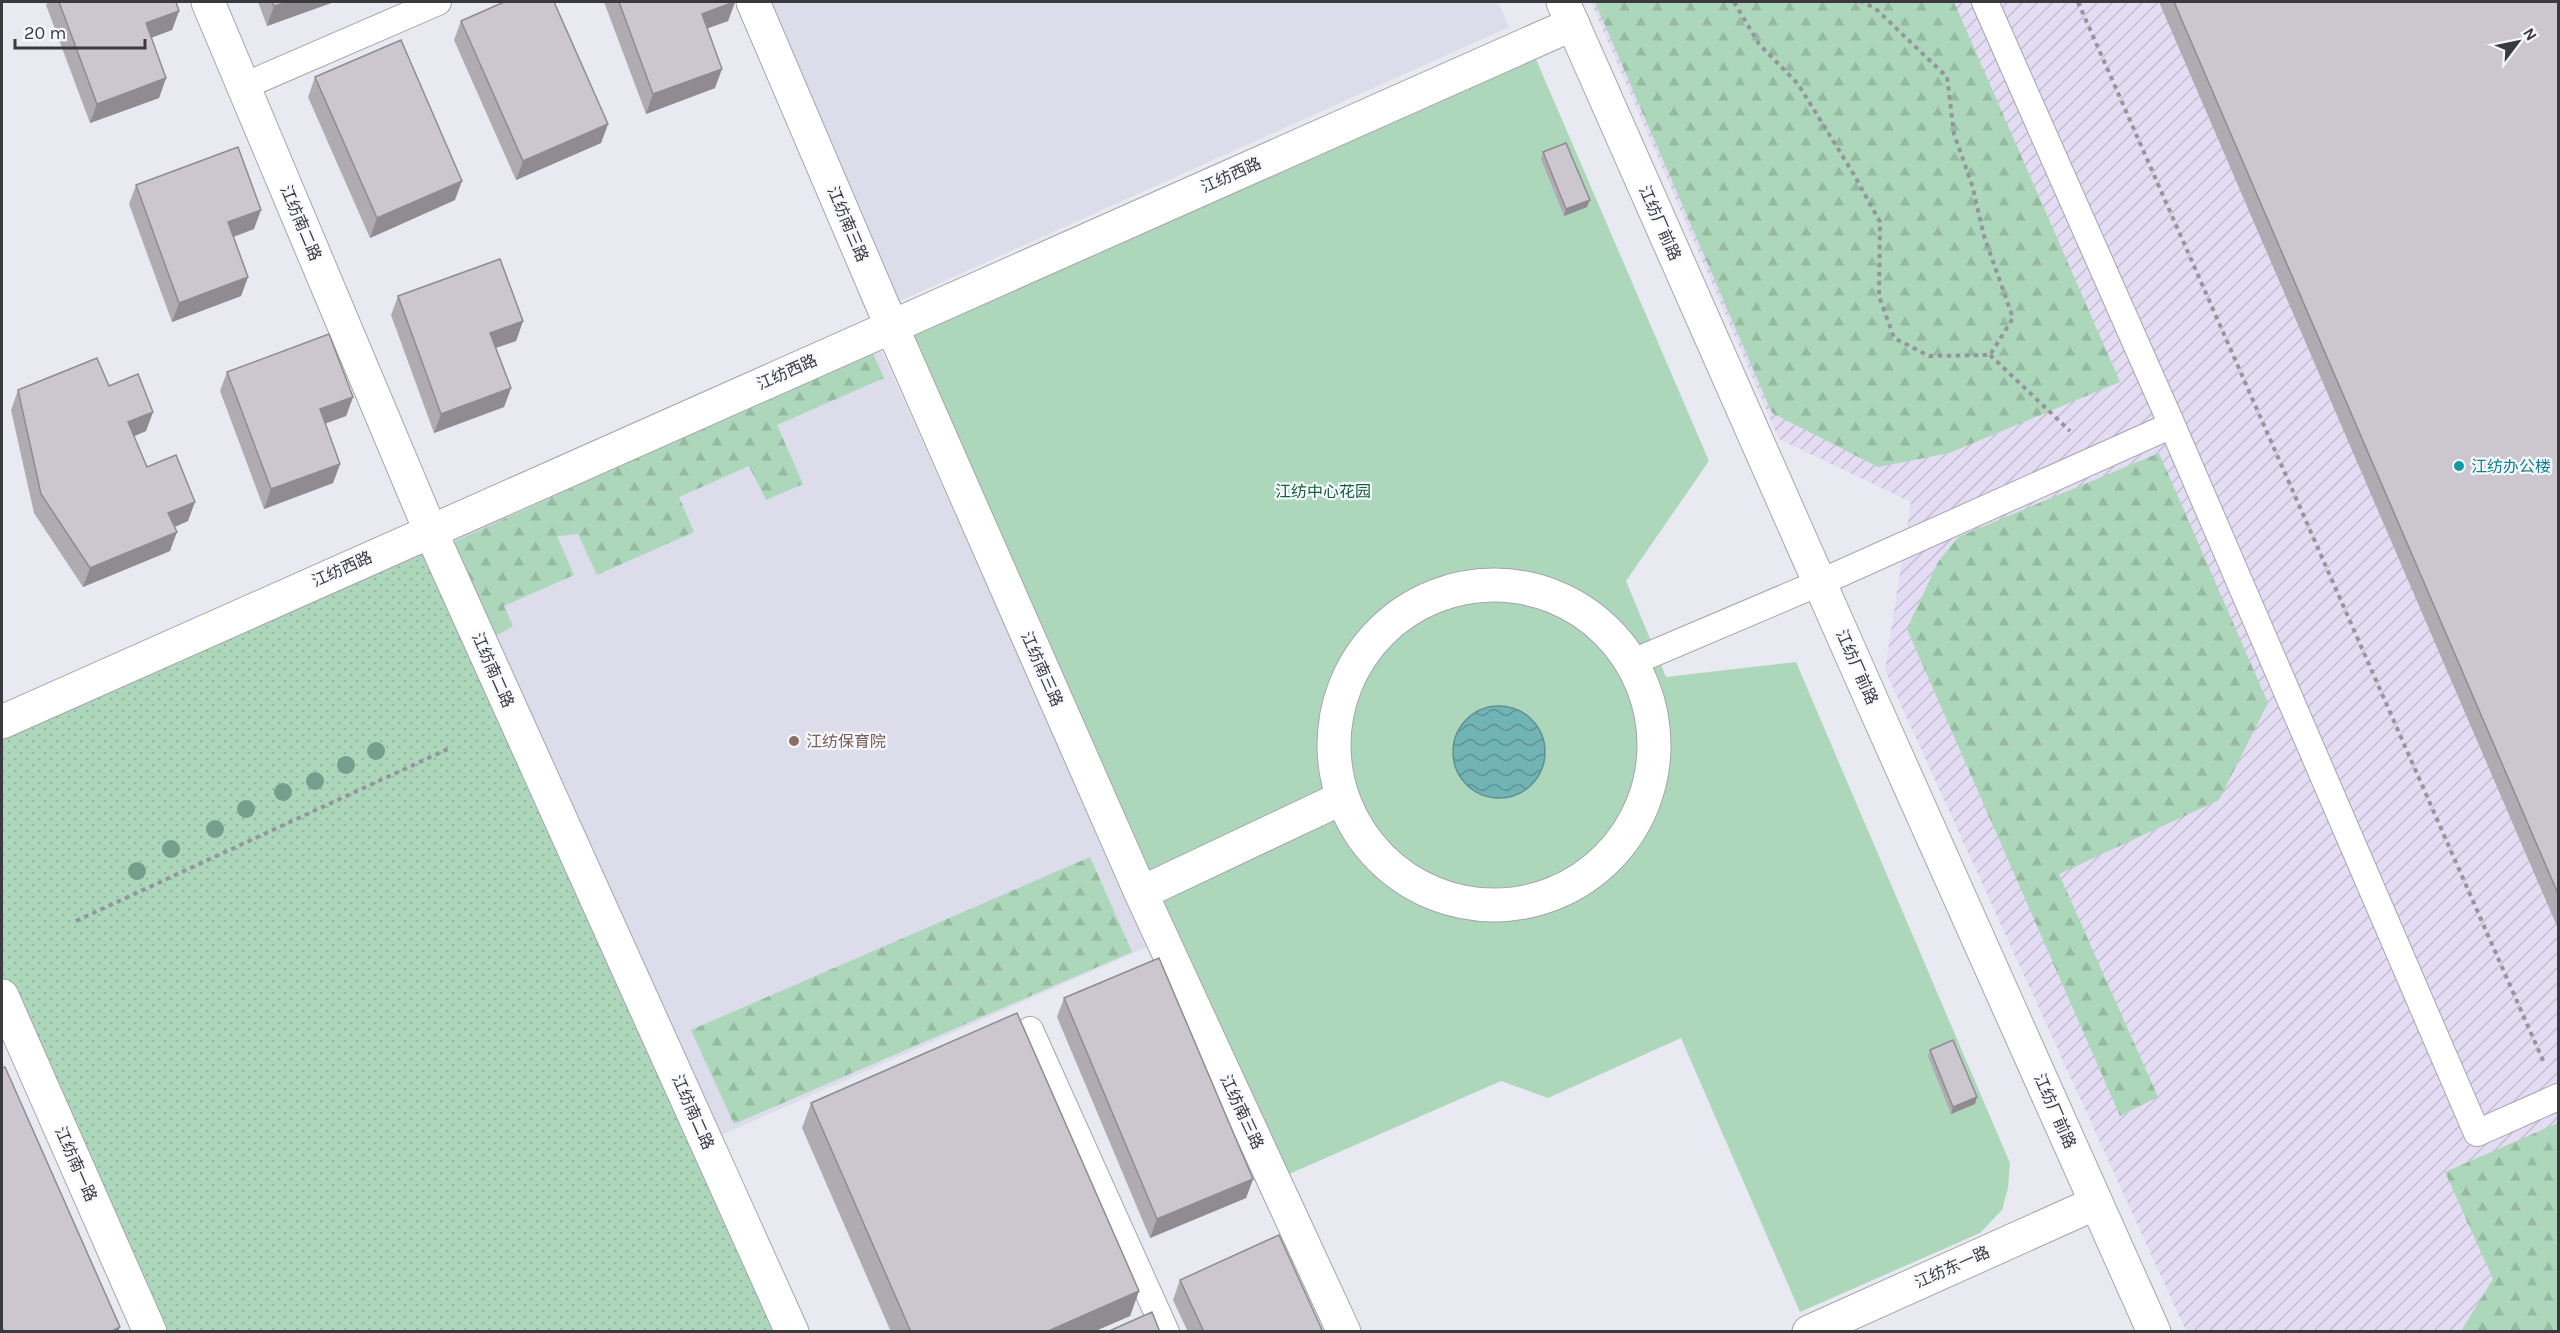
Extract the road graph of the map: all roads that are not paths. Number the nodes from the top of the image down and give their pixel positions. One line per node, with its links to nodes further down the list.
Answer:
1 (208, 2): 6 (street, 江纺南二路)
2 (438, 2): 6 (lane)
3 (753, 2): 7 (street, 江纺南三路)
4 (1985, 2): 8 (lane)
5 (1568, 13): 7 (street, 江纺西路); 10 (street, 江纺厂前路)
6 (244, 86): 9 (street, 江纺南二路)
7 (891, 325): 9 (street, 江纺西路); 14 (street, 江纺南三路)
8 (2172, 425): 10 (lane); 17 (lane)
9 (430, 530): 12 (street, 江纺西路); 21 (street, 江纺南二路)
10 (1819, 583): 11 (lane); 18 (street, 江纺厂前路)
11 (1633, 662): 13 (street); 13 (street)
12 (2, 722)
13 (1342, 798): 14 (street)
14 (1141, 893): 22 (street, 江纺南三路)
15 (2, 996): 20 (street, 江纺南一路)
16 (1030, 1030): 19 (lane)
17 (2554, 1085)
18 (2096, 1203): 23 (street, 江纺东一路); 24 (street, 江纺厂前路)
19 (1156, 1326)
20 (150, 1332)
21 (792, 1332)
22 (1344, 1332)
23 (1809, 1332)
24 (2154, 1332)

